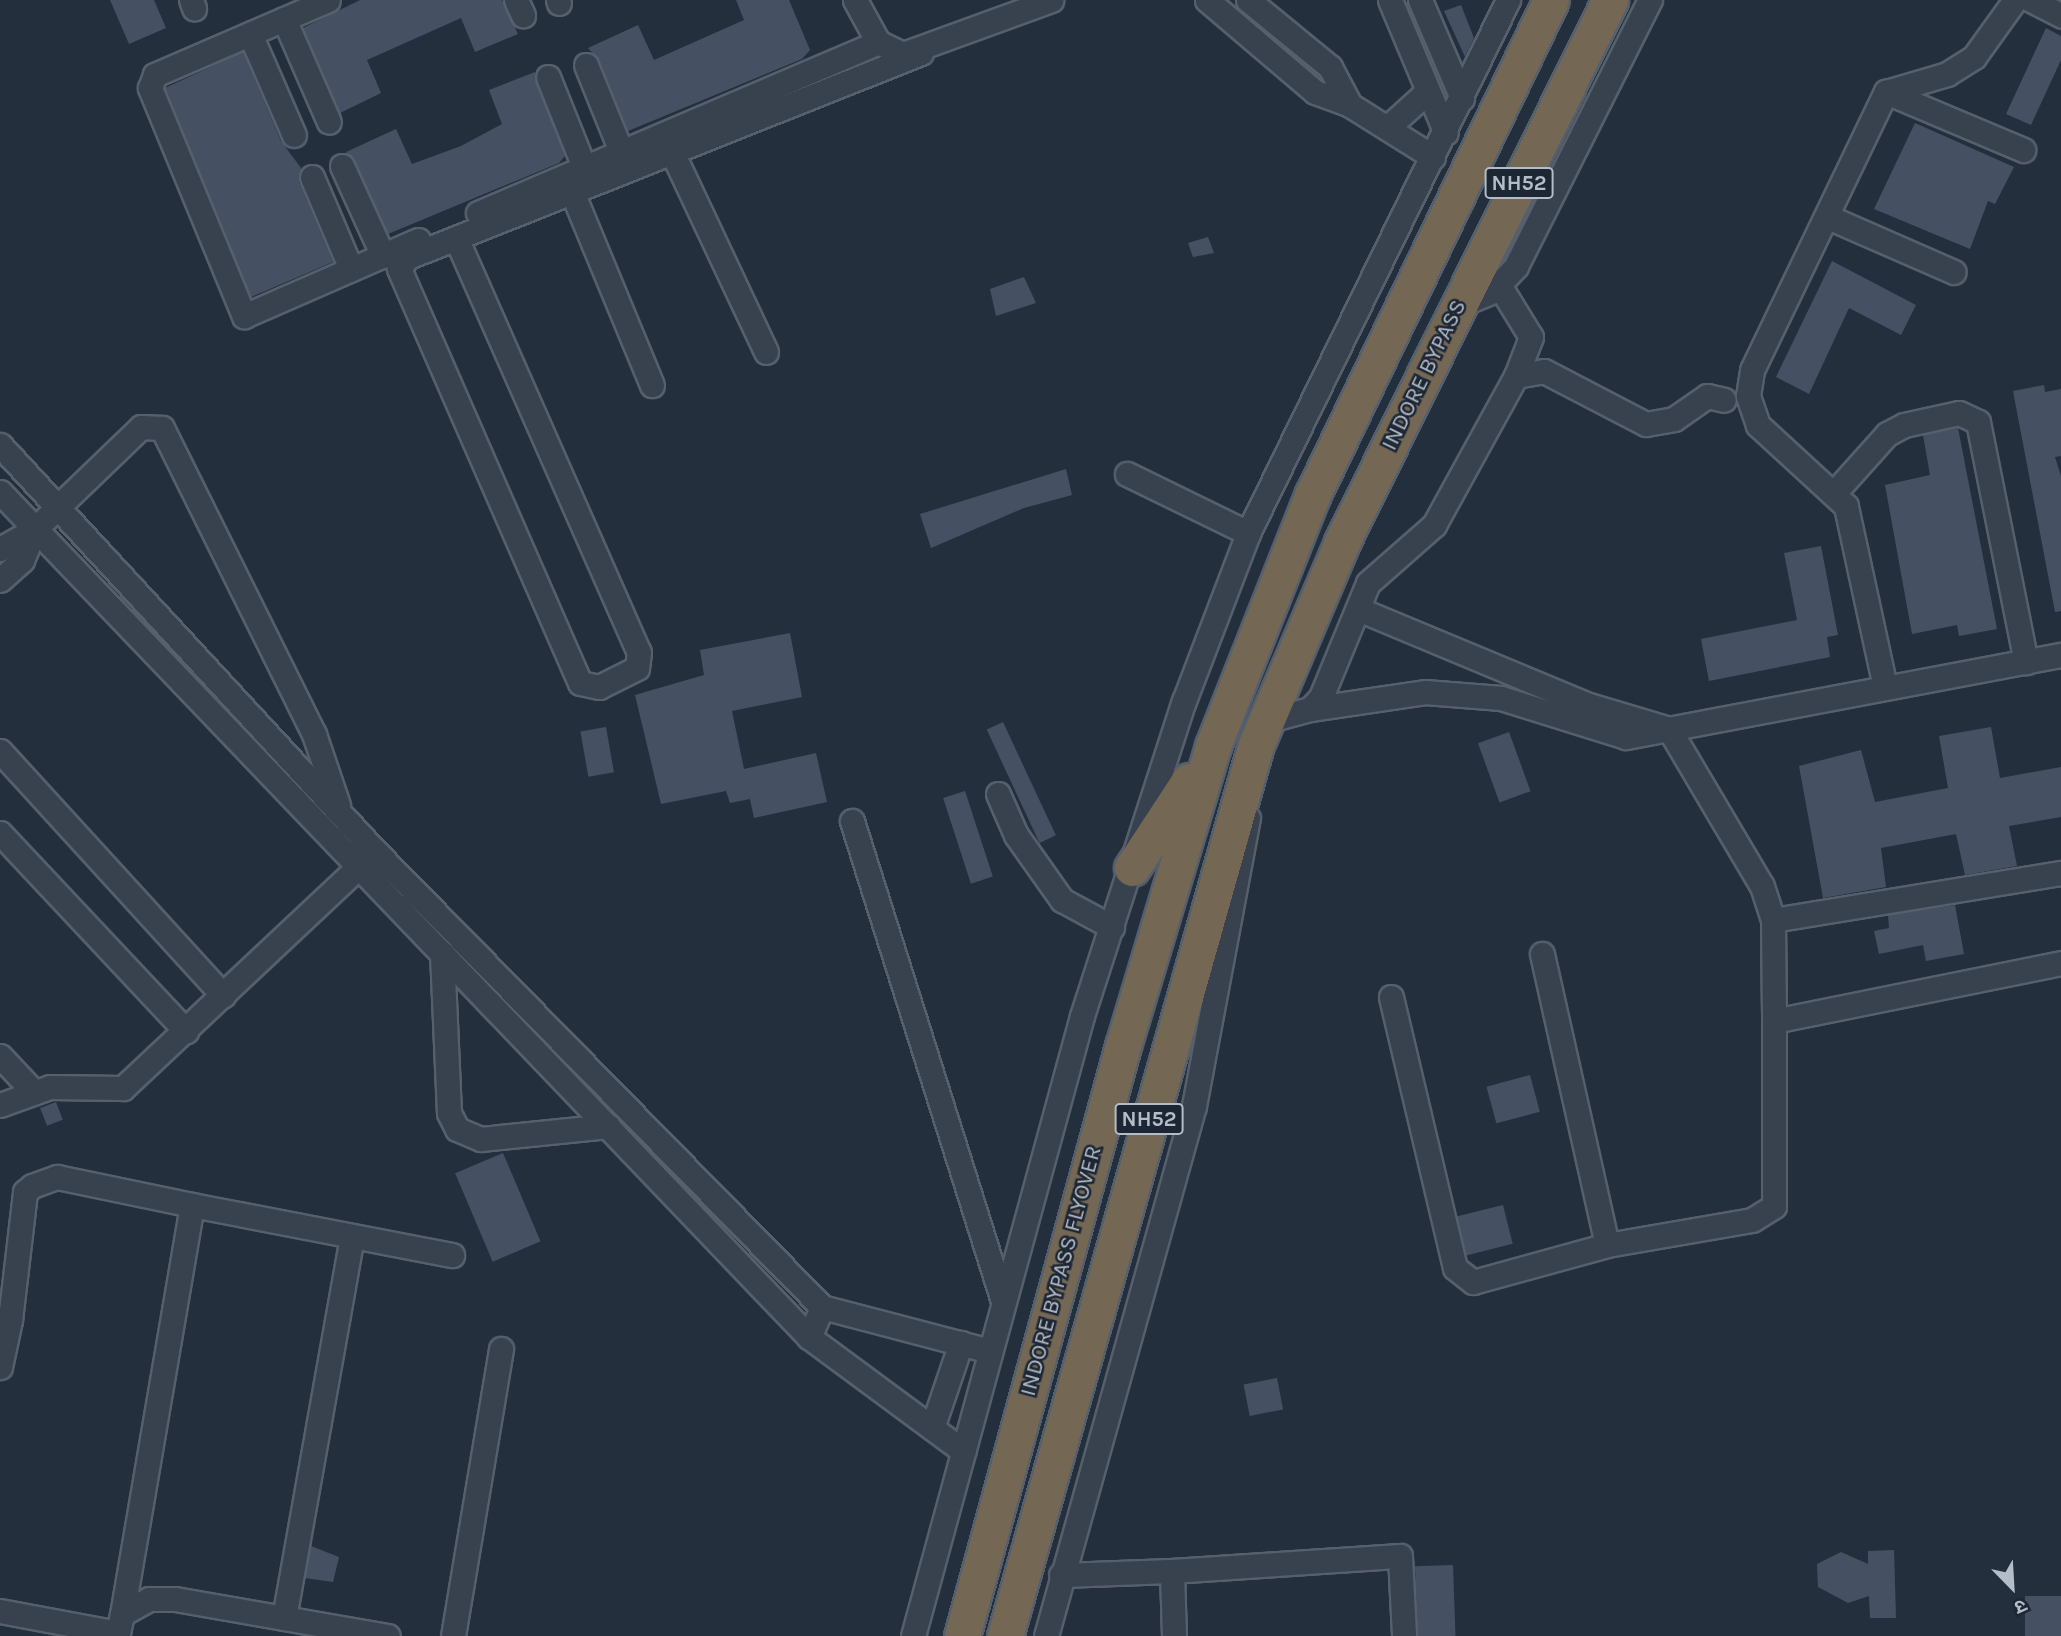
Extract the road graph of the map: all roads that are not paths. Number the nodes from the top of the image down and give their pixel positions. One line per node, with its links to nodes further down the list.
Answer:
1 (328, 0): 15 (street)
2 (855, 0): 17 (street)
3 (1051, 0): 18 (street)
4 (1207, 0): 24 (street)
5 (1248, 0): 24 (street)
6 (1390, 0): 21 (street)
7 (1420, 0): 23 (street)
8 (1508, 0): 23 (street)
9 (1551, 0): 64 (highway, NH52)
10 (1610, 0): 43 (highway, INDORE BYPASS / NH52)
11 (1650, 0): 42 (street)
12 (2015, 0): 22 (street)
13 (2031, 0): 14 (street)
14 (2061, 15)
15 (284, 19): 16 (street); 25 (street)
16 (250, 34): 28 (street); 40 (street)
17 (878, 41): 18 (street); 30 (street)
18 (921, 53): 31 (street)
19 (586, 65): 30 (street)
20 (548, 77): 34 (street)
21 (1428, 91): 26 (street); 27 (street)
22 (1886, 92): 29 (street); 37 (street)
23 (1462, 98): 27 (street)
24 (1350, 105): 26 (street)
25 (329, 122)
26 (1387, 128): 32 (street)
27 (1446, 133): 32 (street)
28 (294, 135)
29 (2023, 150)
30 (621, 151): 34 (street)
31 (672, 152): 36 (street); 44 (street)
32 (1433, 157): 54 (street)
33 (342, 166): 39 (street)
34 (584, 167): 39 (street)
35 (312, 177): 40 (street)
36 (572, 192): 38 (street); 46 (street)
37 (1828, 217): 41 (street); 51 (street)
38 (456, 238): 38 (street)
39 (383, 256): 40 (street)
40 (351, 269)
41 (1954, 272)
42 (1499, 285): 43 (street); 45 (street)
43 (1459, 305): 62 (highway, INDORE BYPASS / NH52)
44 (766, 352)
45 (1511, 381): 47 (street); 57 (street)
46 (652, 385)
47 (1724, 400)
48 (0, 445): 52 (street)
49 (1127, 474): 54 (street)
50 (0, 492): 53 (street)
51 (1835, 492): 59 (street); 60 (street)
52 (59, 508): 53 (street); 67 (street); 67 (street)
53 (35, 529): 55 (street); 56 (street); 69 (street)
54 (1248, 533): 73 (street)
55 (0, 549)
56 (0, 580)
57 (1358, 609): 61 (street); 63 (street)
58 (2061, 655): 59 (street)
59 (2026, 662): 60 (street)
60 (1885, 687): 63 (street)
61 (1310, 709): 62 (street); 63 (street)
62 (1266, 721): 66 (highway, INDORE BYPASS / NH52)
63 (1669, 729): 76 (street)
64 (1213, 746): 73 (highway); 111 (highway, INDORE BYPASS FLYOVER / NH52)
65 (0, 751): 81 (street)
66 (1252, 757): 104 (street); 112 (highway, INDORE BYPASS FLYOVER / NH52)
67 (324, 785): 69 (street); 72 (street)
68 (998, 794): 77 (street)
69 (301, 808): 74 (street)
70 (852, 821): 93 (street)
71 (0, 833): 84 (street)
72 (374, 850): 74 (street); 94 (street)
73 (1132, 867): 77 (street)
74 (359, 868): 78 (street); 81 (street)
75 (2061, 873): 76 (street)
76 (1773, 920): 83 (street)
77 (1112, 927): 93 (street)
78 (442, 953): 88 (street); 88 (street)
79 (1542, 954): 91 (street)
80 (2061, 963): 83 (street)
81 (223, 995): 84 (street)
82 (1391, 997): 91 (street)
83 (1774, 1021): 91 (street)
84 (186, 1031): 86 (street)
85 (0, 1056): 86 (street)
86 (34, 1091): 87 (street)
87 (0, 1105)
88 (608, 1126): 96 (street)
89 (192, 1205): 90 (street); 95 (street); 107 (street)
90 (352, 1238): 92 (street); 106 (street)
91 (1607, 1245)
92 (452, 1255)
93 (1003, 1301): 99 (street)
94 (822, 1307): 96 (street); 97 (street)
95 (5, 1319): 100 (street)
96 (809, 1338): 101 (street)
97 (961, 1343): 99 (street); 101 (street)
98 (500, 1349): 109 (street)
99 (990, 1351): 102 (street)
100 (0, 1367)
101 (932, 1428): 102 (street)
102 (963, 1451): 110 (street)
103 (1172, 1571): 104 (street); 114 (street); 115 (street)
104 (1061, 1575): 113 (street)
105 (0, 1611): 107 (street)
106 (284, 1618): 107 (street); 108 (street)
107 (119, 1628)
108 (388, 1636)
109 (453, 1636)
110 (913, 1636)
111 (962, 1636)
112 (1005, 1636)
113 (1046, 1636)
114 (1174, 1636)
115 (1404, 1636)

